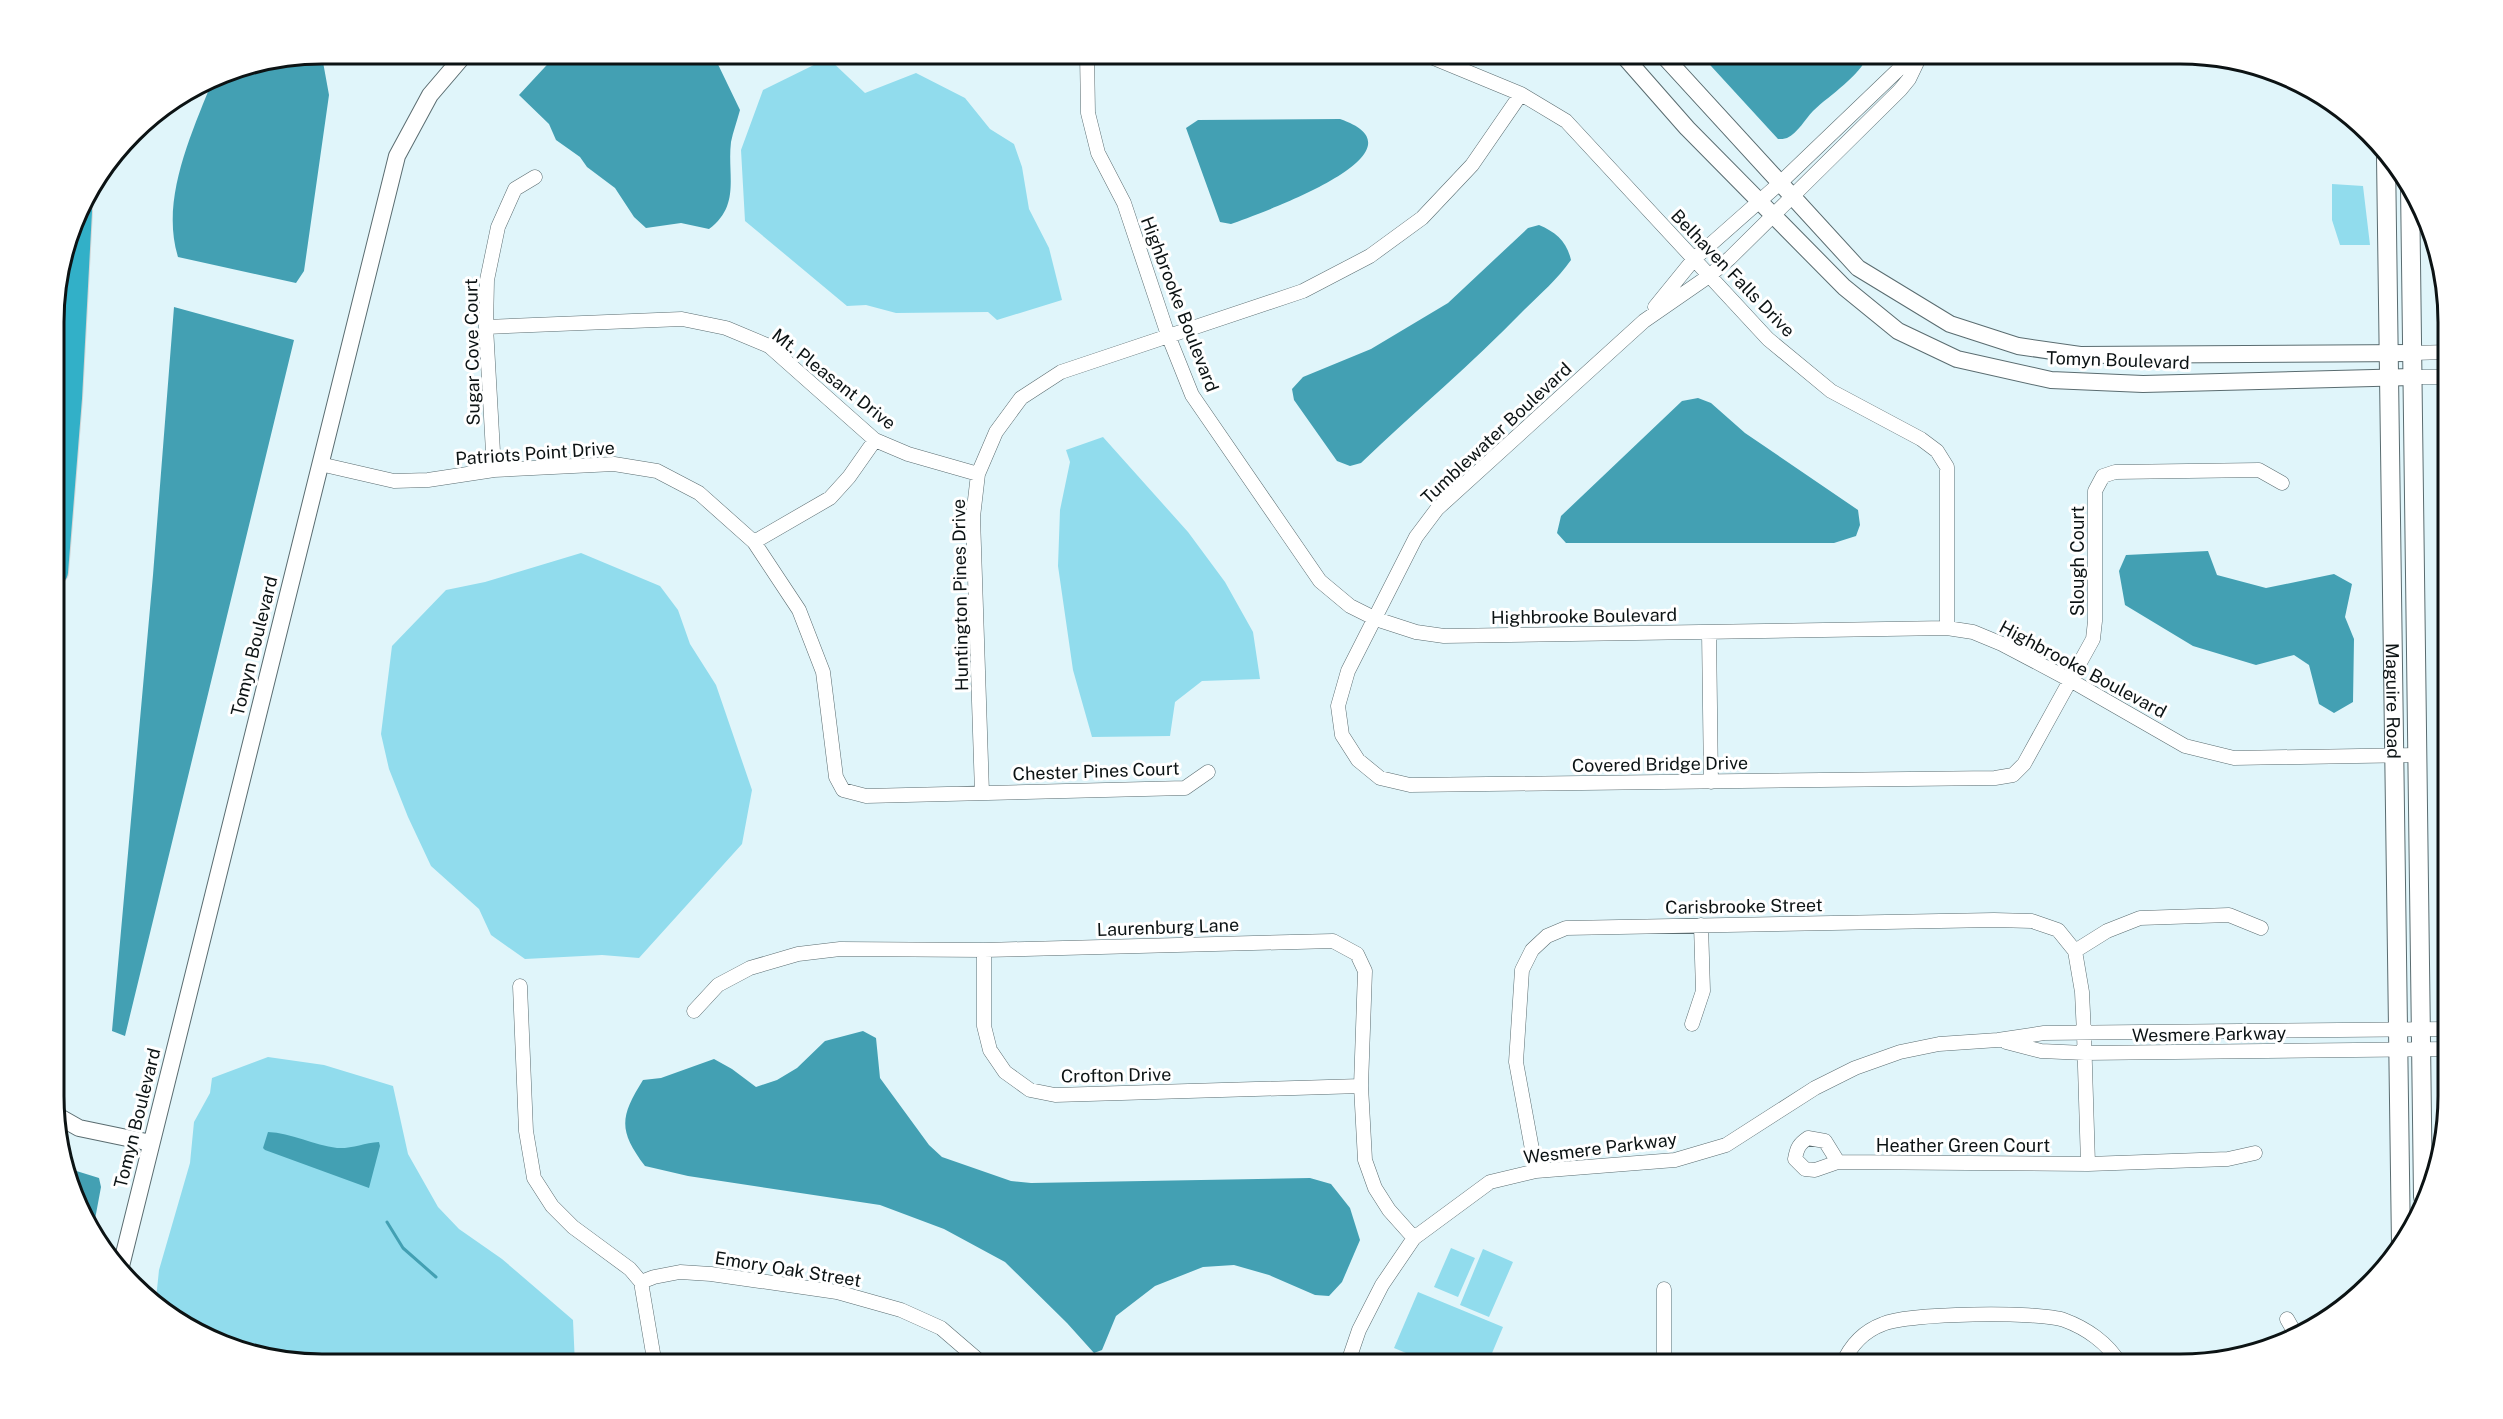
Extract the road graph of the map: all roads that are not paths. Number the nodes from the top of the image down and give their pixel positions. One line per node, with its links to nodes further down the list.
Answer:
1 (456, 64): 33 (street, Tomyn Boulevard)
2 (1087, 64): 25 (street, Highbrooke Boulevard)
3 (1448, 64): 10 (street, Belhaven Falls Drive)
4 (1631, 64): 15 (street, Tomyn Boulevard)
5 (1671, 64): 13 (street, Tomyn Boulevard)
6 (1901, 64): 8 (street, Tumblewater Boulevard)
7 (1916, 64): 9 (street, Tumblewater Boulevard)
8 (1898, 70): 9 (street); 13 (street, Tumblewater Boulevard)
9 (1909, 78): 14 (street, Tumblewater Boulevard)
10 (1521, 94): 21 (street, Belhaven Falls Drive); 25 (street, Huntington Pines Drive)
11 (2386, 167): 28 (main road, Maguire Road)
12 (535, 177): 24 (street, Sugar Cove Court)
13 (1780, 183): 14 (street, Tomyn Boulevard); 15 (street, Tumblewater Boulevard)
14 (1792, 197): 17 (street, Tumblewater Boulevard); 28 (street, Tomyn Boulevard)
15 (1760, 201): 17 (street, Tomyn Boulevard); 18 (street, Tumblewater Boulevard)
16 (2410, 205): 27 (main road, Maguire Road)
17 (1774, 216): 20 (street, Tumblewater Boulevard); 29 (street, Tomyn Boulevard)
18 (1728, 229): 20 (street); 21 (street, Tumblewater Boulevard)
19 (79, 239): 35 (highway)
20 (1743, 247): 22 (street, Tumblewater Boulevard)
21 (1694, 259): 22 (street, Belhaven Falls Drive); 23 (street, Tumblewater Boulevard)
22 (1709, 276): 23 (street, Tumblewater Boulevard); 40 (street, Belhaven Falls Drive)
23 (1644, 321): 39 (street, Tumblewater Boulevard)
24 (486, 327): 32 (street, Mt. Pleasant Drive); 34 (street, Sugar Cove Court)
25 (1168, 335): 36 (street, Huntington Pines Drive); 39 (street, Highbrooke Boulevard)
26 (2438, 352): 27 (street, Tomyn Boulevard)
27 (2412, 353): 28 (street, Tomyn Boulevard); 30 (main road, Maguire Road)
28 (2389, 354): 29 (main road, Maguire Road)
29 (2390, 377): 30 (street, Tomyn Boulevard); 43 (main road, Maguire Road)
30 (2412, 377): 31 (street, Tomyn Boulevard); 44 (main road, Maguire Road)
31 (2438, 377)
32 (875, 440): 36 (street, Mt. Pleasant Drive); 38 (street)
33 (320, 464): 34 (street, Patriots Point Drive); 66 (street, Tomyn Boulevard)
34 (494, 470): 38 (street, Patriots Point Drive)
35 (64, 473)
36 (978, 474): 47 (street, Huntington Pines Drive)
37 (2282, 483): 42 (street, Slough Court)
38 (754, 542): 47 (street, Patriots Point Drive)
39 (1376, 619): 41 (street, Highbrooke Boulevard); 46 (street, Covered Bridge Drive)
40 (1947, 628): 41 (street, Highbrooke Boulevard); 42 (street, Highbrooke Boulevard)
41 (1708, 632): 46 (street)
42 (2070, 680): 43 (street, Highbrooke Boulevard); 46 (street, Covered Bridge Drive)
43 (2395, 755): 44 (street, Highbrooke Boulevard); 55 (main road, Maguire Road)
44 (2418, 755): 56 (main road, Maguire Road)
45 (1208, 772): 47 (street, Chester Pines Court)
46 (1711, 782)
47 (982, 793)
48 (1701, 925): 51 (street, Carisbrooke Street); 54 (street); 70 (street, Carisbrooke Street)
49 (2261, 927): 51 (street)
50 (984, 950): 53 (street, Laurenburg Lane); 64 (street, Crofton Drive); 64 (street, Laurenburg Lane)
51 (2074, 951): 58 (street)
52 (520, 986): 75 (street)
53 (694, 1011)
54 (1692, 1024)
55 (2398, 1029): 56 (street, Wesmere Parkway); 58 (street, Wesmere Parkway); 60 (main road, Maguire Road)
56 (2421, 1029): 57 (street, Wesmere Parkway); 61 (main road, Maguire Road)
57 (2438, 1029)
58 (2084, 1034): 59 (street, Wesmere Parkway); 63 (street)
59 (1998, 1040): 63 (street, Wesmere Parkway); 70 (street, Wesmere Parkway)
60 (2399, 1048): 61 (street, Wesmere Parkway); 63 (street, Wesmere Parkway); 72 (main road, Maguire Road)
61 (2421, 1049): 62 (street, Wesmere Parkway); 71 (main road, Maguire Road)
62 (2438, 1049)
63 (2085, 1053): 69 (street)
64 (1361, 1086): 73 (street, Laurenburg Lane)
65 (66, 1121): 66 (street)
66 (151, 1143): 74 (street, Tomyn Boulevard)
67 (2255, 1153): 69 (street, Heather Green Court)
68 (1838, 1162): 69 (street, Heather Green Court)
69 (2088, 1164)
70 (1536, 1171): 73 (street, Wesmere Parkway)
71 (2423, 1185)
72 (2401, 1231)
73 (1414, 1238): 81 (street, Wesmere Parkway)
74 (123, 1259)
75 (641, 1282): 79 (street); 80 (street, Emory Oak Street)
76 (1664, 1288): 82 (street)
77 (2287, 1319): 78 (street)
78 (2293, 1329)
79 (653, 1354)
80 (971, 1354)
81 (1351, 1354)
82 (1664, 1354)
83 (1849, 1354): 84 (street)
84 (2112, 1354)

